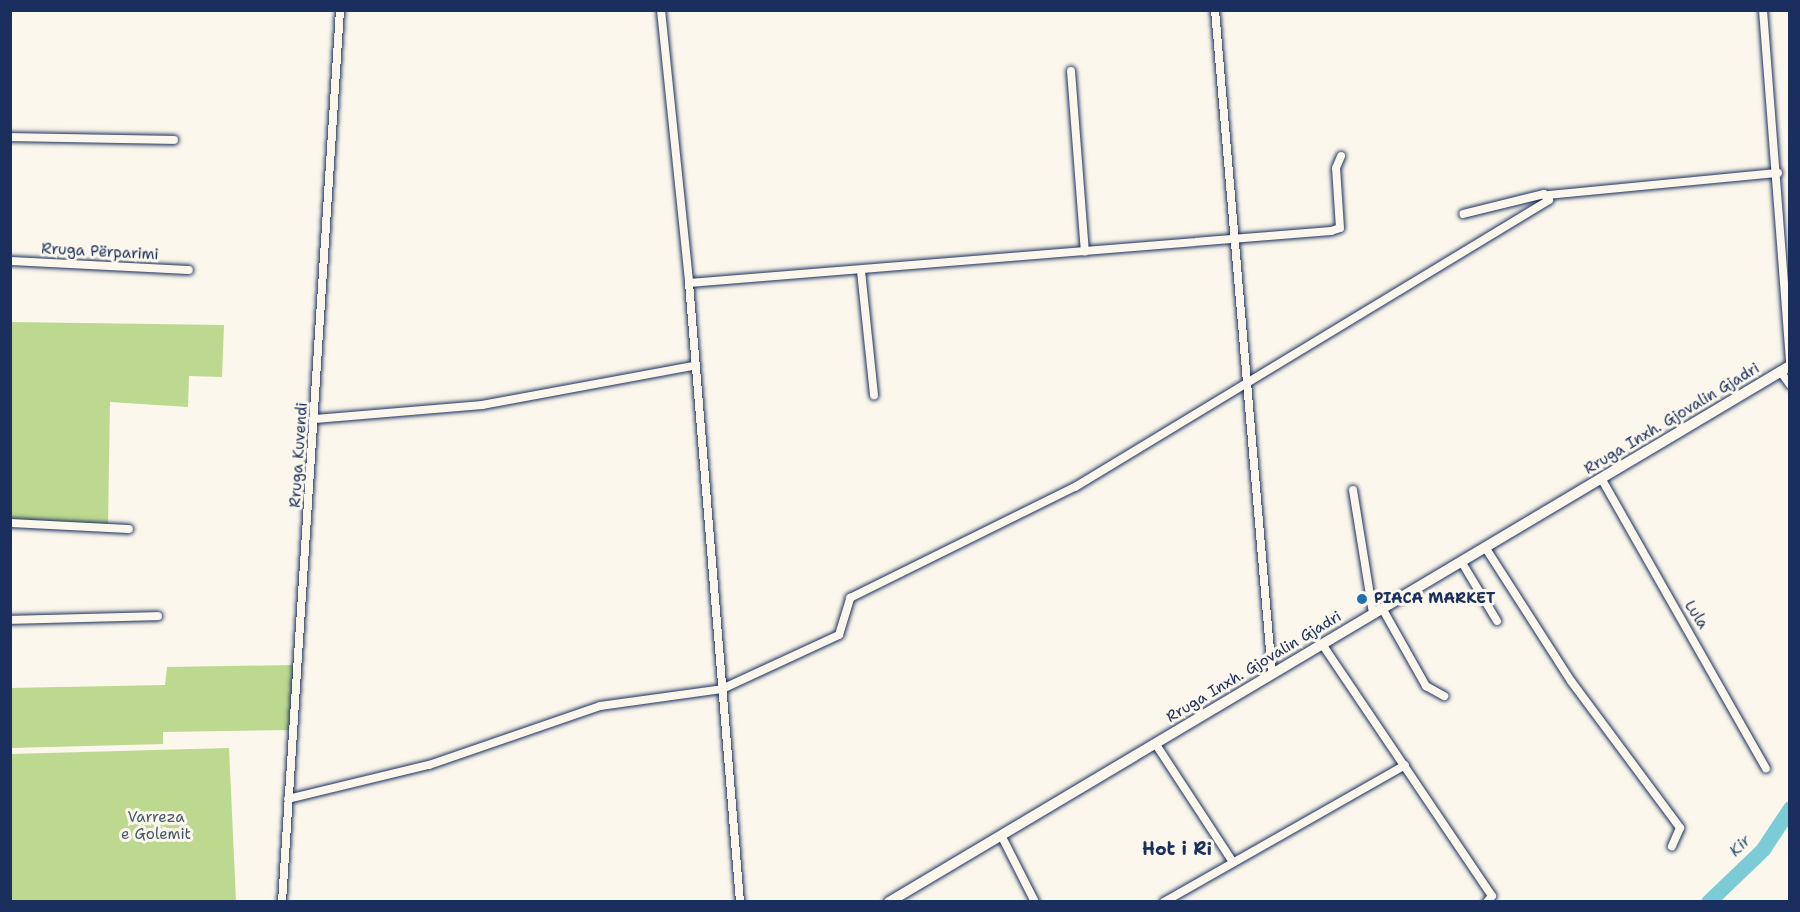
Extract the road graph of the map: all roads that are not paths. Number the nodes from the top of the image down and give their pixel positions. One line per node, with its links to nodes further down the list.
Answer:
1 (340, 10): 23 (street, Rruga Kuvendi)
2 (661, 10): 17 (street)
3 (1215, 10): 12 (street)
4 (1763, 10): 9 (street)
5 (1071, 71): 13 (street)
6 (10, 137): 7 (street)
7 (174, 140)
8 (1341, 156): 12 (street)
9 (1778, 173): 10 (street); 19 (street)
10 (1548, 195): 11 (street); 20 (street)
11 (1463, 214)
12 (1233, 240): 13 (street); 20 (street)
13 (1085, 251): 16 (street)
14 (10, 261): 15 (street, Rruga Përparimi)
15 (189, 270)
16 (861, 271): 17 (street); 22 (street)
17 (689, 283): 18 (street)
18 (693, 366): 23 (street); 36 (street)
19 (1786, 367): 21 (street); 24 (main road, Rruga Inxh. Gjovalin Gjadri)
20 (1245, 382): 35 (street); 36 (street)
21 (1790, 385)
22 (874, 395)
23 (315, 419): 41 (street, Rruga Kuvendi)
24 (1601, 478): 28 (main road, Rruga Inxh. Gjovalin Gjadri); 40 (street, Lula)
25 (1353, 490): 30 (street)
26 (10, 523): 27 (street)
27 (129, 529)
28 (1485, 547): 29 (main road, Rruga Inxh. Gjovalin Gjadri); 43 (street)
29 (1461, 561): 30 (main road, Rruga Inxh. Gjovalin Gjadri); 33 (street)
30 (1378, 610): 34 (main road, Rruga Inxh. Gjovalin Gjadri); 37 (street)
31 (158, 616): 32 (street)
32 (10, 620)
33 (1497, 621)
34 (1322, 644): 35 (main road, Rruga Inxh. Gjovalin Gjadri); 39 (street)
35 (1272, 674): 38 (main road, Rruga Inxh. Gjovalin Gjadri)
36 (722, 689): 41 (street); 46 (street)
37 (1444, 696)
38 (1155, 743): 42 (main road, Rruga Inxh. Gjovalin Gjadri); 44 (street)
39 (1406, 765): 44 (street); 50 (street)
40 (1766, 768)
41 (288, 799): 45 (street, Rruga Kuvendi)
42 (1001, 835): 47 (main road, Rruga Inxh. Gjovalin Gjadri); 48 (street)
43 (1672, 846)
44 (1233, 862): 49 (street)
45 (282, 902)
46 (740, 902)
47 (889, 902)
48 (1035, 902)
49 (1164, 902)
50 (1487, 902)

